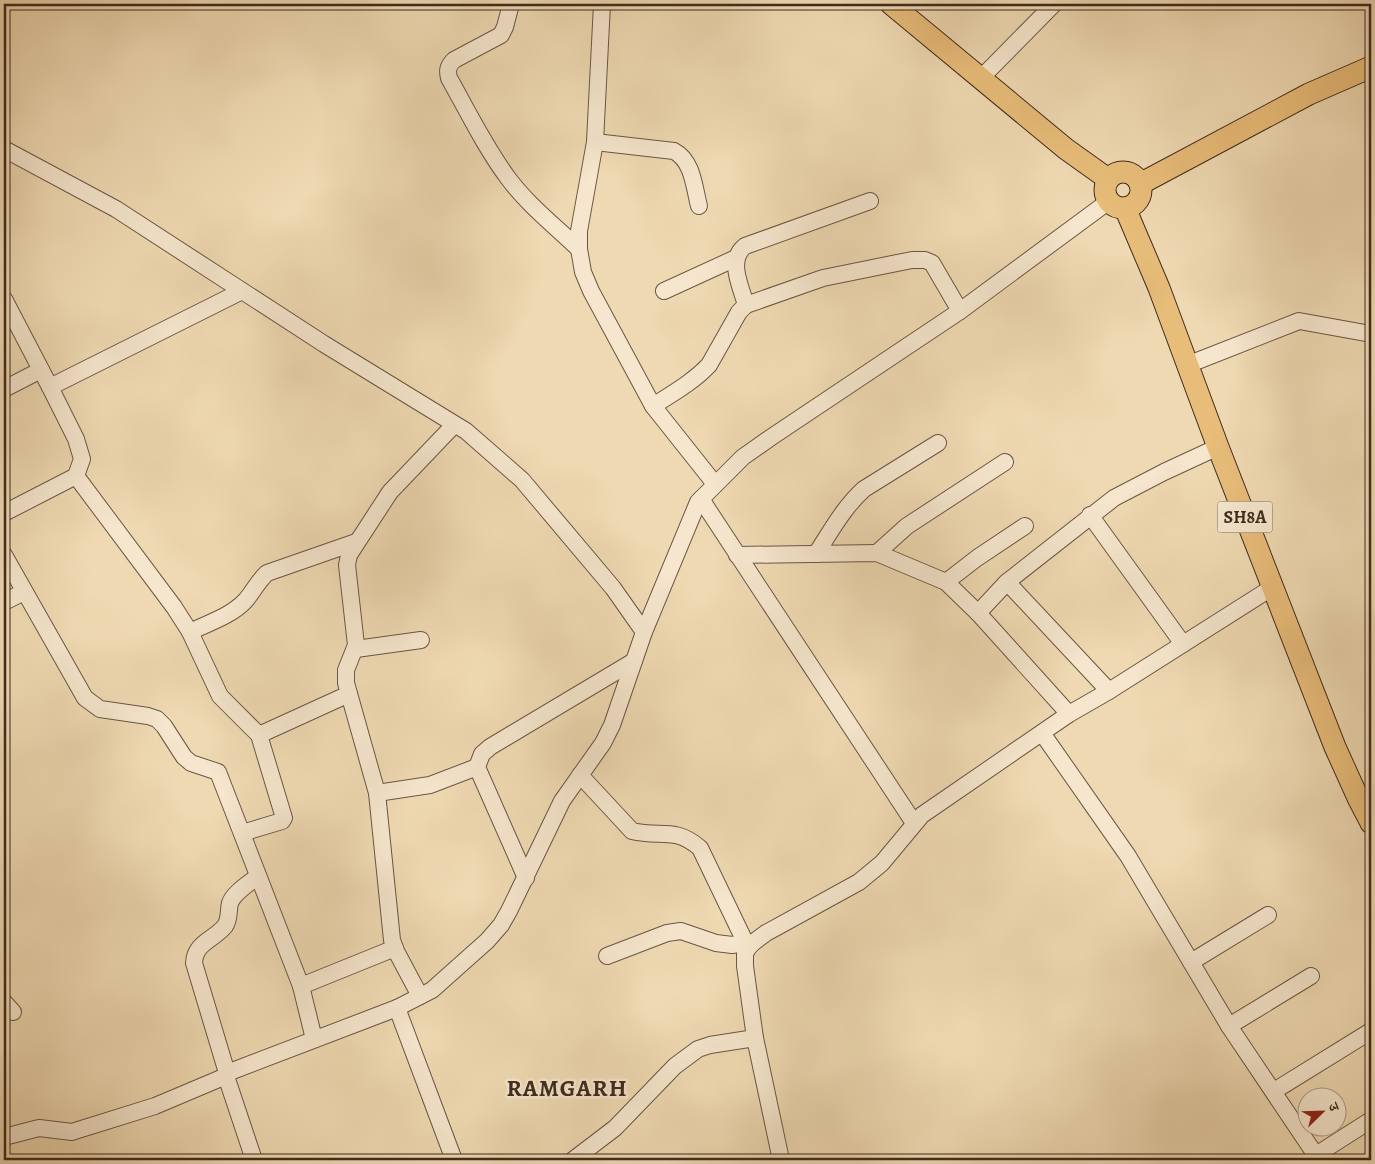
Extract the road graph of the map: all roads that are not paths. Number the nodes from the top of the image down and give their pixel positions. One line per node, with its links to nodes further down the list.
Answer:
1 (512, 4): 14 (street)
2 (602, 4): 7 (street)
3 (892, 4): 6 (main road)
4 (1054, 4): 6 (street)
5 (1371, 67): 10 (main road)
6 (981, 78): 9 (main road)
7 (595, 142): 13 (street); 14 (street)
8 (4, 149): 16 (street)
9 (1108, 179): 10 (main road); 12 (main road, SH8A)
10 (1140, 184): 12 (main road)
11 (870, 201): 15 (street)
12 (1117, 205): 20 (street); 22 (main road, SH8A)
13 (699, 206)
14 (579, 249): 26 (street)
15 (736, 258): 17 (street); 19 (street)
16 (242, 291): 24 (street); 27 (street)
17 (664, 291)
18 (4, 298): 23 (street)
19 (746, 305): 20 (street); 26 (street)
20 (960, 311): 32 (street)
21 (1371, 334): 22 (street)
22 (1187, 365): 29 (main road, SH8A)
23 (41, 370): 24 (street); 25 (street)
24 (50, 387): 31 (street)
25 (4, 388)
26 (653, 406): 32 (street)
27 (454, 425): 37 (street); 48 (street)
28 (938, 443): 39 (street)
29 (1218, 447): 35 (street); 44 (main road, SH8A)
30 (1005, 462): 38 (street)
31 (76, 476): 34 (street); 49 (street)
32 (715, 484): 33 (street)
33 (700, 500): 41 (street); 48 (street)
34 (4, 513)
35 (1090, 516): 43 (street); 51 (street)
36 (1025, 526): 42 (street)
37 (356, 542): 49 (street); 52 (street)
38 (877, 553): 39 (street); 42 (street)
39 (816, 554): 41 (street)
40 (4, 555): 45 (street)
41 (737, 555): 62 (street)
42 (946, 582): 47 (street)
43 (1007, 582): 47 (street); 54 (street)
44 (1273, 587): 51 (street); 63 (main road, SH8A)
45 (24, 592): 46 (street); 64 (street)
46 (4, 602)
47 (978, 613): 56 (street)
48 (646, 628): 53 (street)
49 (190, 632): 58 (street)
50 (422, 640): 52 (street)
51 (1183, 644): 54 (street)
52 (356, 649): 55 (street)
53 (634, 661): 59 (street); 60 (street)
54 (1109, 691): 56 (street)
55 (349, 694): 58 (street); 61 (street)
56 (1069, 714): 57 (street)
57 (1042, 733): 62 (street); 71 (street)
58 (259, 734): 64 (street)
59 (477, 767): 61 (street); 66 (street)
60 (580, 775): 66 (street); 68 (street)
61 (377, 793): 69 (street)
62 (914, 823): 68 (street)
63 (1371, 823)
64 (242, 833): 65 (street)
65 (258, 876): 73 (street); 80 (street)
66 (526, 878): 74 (street)
67 (1268, 916): 71 (street)
68 (747, 946): 70 (street); 78 (street)
69 (395, 948): 73 (street); 74 (street)
70 (607, 956)
71 (1192, 962): 76 (street)
72 (1311, 976): 76 (street)
73 (301, 986): 79 (street)
74 (420, 996): 75 (street)
75 (397, 1008): 79 (street); 86 (street)
76 (1229, 1026): 81 (street)
77 (1371, 1031): 81 (street)
78 (754, 1038): 87 (street); 88 (street)
79 (314, 1039): 80 (street)
80 (226, 1074): 83 (street); 85 (street)
81 (1274, 1092): 84 (street)
82 (1371, 1120): 84 (street)
83 (4, 1137)
84 (1318, 1158)
85 (254, 1160)
86 (454, 1160)
87 (573, 1160)
88 (781, 1160)

